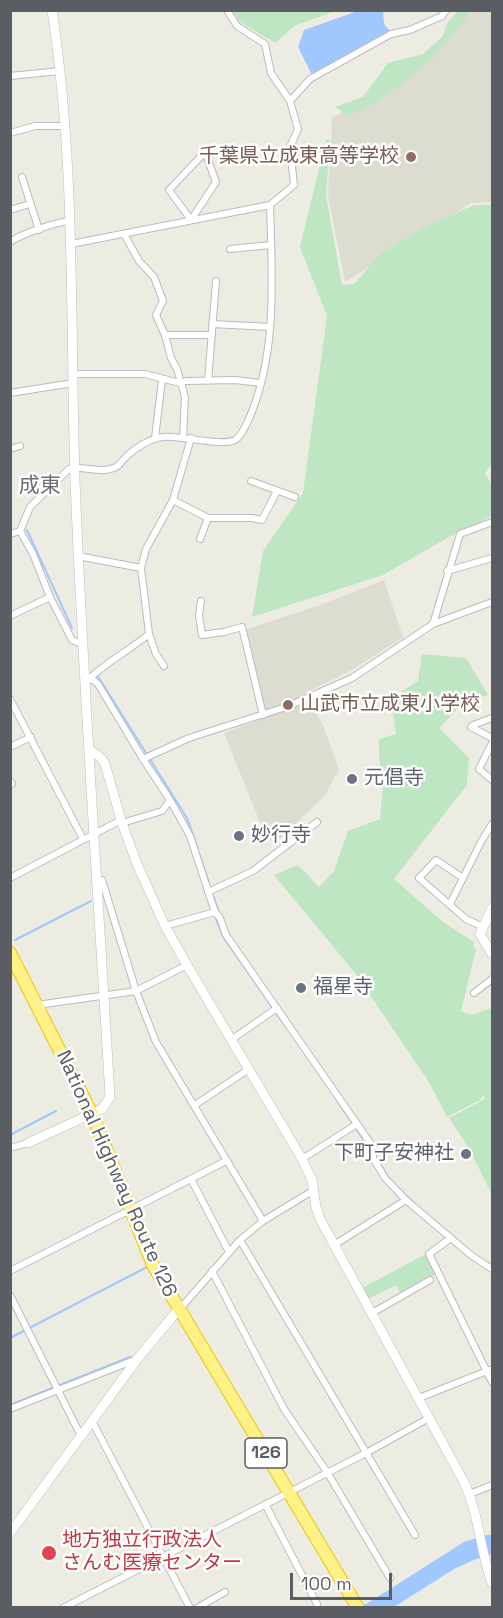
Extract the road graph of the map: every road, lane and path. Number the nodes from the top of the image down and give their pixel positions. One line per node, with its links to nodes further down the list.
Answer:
1 (52, 10): 4 (street)
2 (227, 10): 6 (street)
3 (446, 10): 6 (street)
4 (60, 71): 5 (street); 7 (street)
5 (10, 76)
6 (290, 101): 11 (street)
7 (66, 126): 8 (street); 14 (street)
8 (10, 133)
9 (22, 177): 10 (street)
10 (30, 204): 12 (street); 15 (street)
11 (270, 205): 13 (street); 19 (street)
12 (10, 210)
13 (191, 220): 13 (street); 16 (street)
14 (70, 221): 15 (street); 18 (street)
15 (39, 230): 17 (street)
16 (124, 234): 18 (street); 24 (street)
17 (10, 242)
18 (71, 244): 26 (street)
19 (271, 245): 20 (street); 23 (street)
20 (230, 249)
21 (216, 281): 22 (street)
22 (212, 324): 23 (street); 25 (street)
23 (270, 327): 30 (street)
24 (165, 335): 25 (street); 29 (street)
25 (212, 335): 28 (street)
26 (73, 379): 27 (street); 31 (street); 36 (street)
27 (162, 380): 29 (street); 33 (street)
28 (208, 381): 29 (street); 30 (street)
29 (180, 383): 32 (street)
30 (261, 383): 32 (street)
31 (10, 393)
32 (187, 437): 33 (street); 40 (street)
33 (155, 438): 36 (street)
34 (20, 446): 35 (street)
35 (10, 449)
36 (75, 467): 43 (street); 46 (street)
37 (251, 481): 38 (street)
38 (277, 491): 39 (street); 41 (street)
39 (295, 497)
40 (173, 500): 41 (street); 48 (street)
41 (208, 519): 45 (street)
42 (492, 522): 49 (street)
43 (21, 531): 44 (street); 50 (street)
44 (10, 534)
45 (200, 539)
46 (78, 556): 48 (street); 56 (street)
47 (492, 558): 49 (street)
48 (141, 568): 55 (street)
49 (447, 571): 54 (street)
50 (50, 597): 53 (street); 56 (street)
51 (201, 601): 60 (street)
52 (492, 602): 54 (street)
53 (10, 616)
54 (433, 624): 60 (street)
55 (149, 634): 57 (street); 58 (street)
56 (81, 644): 58 (street)
57 (164, 666)
58 (86, 680): 65 (street); 66 (street)
59 (10, 699): 62 (street)
60 (263, 715): 66 (street)
61 (492, 718): 63 (street)
62 (31, 736): 64 (street); 73 (street)
63 (492, 740): 67 (street)
64 (10, 747)
65 (88, 749): 69 (street); 72 (street)
66 (146, 758): 68 (street)
67 (492, 780)
68 (170, 800): 69 (street); 77 (street)
69 (121, 821): 72 (street); 81 (street)
70 (316, 822): 77 (street)
71 (492, 824): 75 (street)
72 (93, 834): 73 (street); 76 (street)
73 (83, 839): 74 (street)
74 (10, 878)
75 (463, 878): 78 (street); 78 (street)
76 (96, 881): 87 (street); 89 (street)
77 (208, 892): 80 (street)
78 (450, 904): 82 (street)
79 (492, 908): 82 (street)
80 (217, 914): 81 (street); 91 (street)
81 (165, 926): 85 (street)
82 (483, 927): 84 (street)
83 (10, 953): 90 (highway, National Highway Route 126 / 126)
84 (492, 954)
85 (187, 965): 87 (street); 92 (street)
86 (492, 979): 88 (street)
87 (136, 991): 89 (street); 94 (street)
88 (474, 993)
89 (104, 995): 90 (street); 95 (street)
90 (37, 1005): 95 (highway, National Highway Route 126 / 126)
91 (275, 1010): 92 (street); 96 (street)
92 (231, 1040): 93 (street)
93 (249, 1069): 94 (street); 99 (street)
94 (195, 1105): 100 (street)
95 (92, 1114): 97 (street); 104 (highway, National Highway Route 126 / 126)
96 (356, 1126): 99 (street); 103 (street)
97 (28, 1143): 98 (street)
98 (10, 1148)
99 (302, 1159): 102 (street)
100 (226, 1161): 101 (street); 105 (street)
101 (191, 1179): 104 (street); 109 (street)
102 (314, 1190): 105 (street); 108 (street)
103 (406, 1200): 106 (street); 108 (street)
104 (130, 1210): 111 (street); 115 (highway, National Highway Route 126 / 126)
105 (263, 1221): 107 (street)
106 (452, 1238): 110 (street); 118 (street)
107 (240, 1240): 109 (street); 126 (street)
108 (334, 1245): 116 (street)
109 (229, 1252): 112 (street)
110 (492, 1269)
111 (10, 1271)
112 (212, 1271): 115 (street); 127 (street)
113 (430, 1280): 116 (street)
114 (10, 1295): 120 (street)
115 (178, 1310): 117 (street); 129 (highway, National Highway Route 126 / 126)
116 (372, 1313): 121 (street)
117 (138, 1358): 120 (street); 124 (street)
118 (490, 1369): 119 (street); 121 (street)
119 (492, 1382)
120 (59, 1390): 122 (street); 125 (street)
121 (419, 1398): 123 (street)
122 (10, 1409)
123 (429, 1418): 126 (street); 130 (street)
124 (92, 1421): 125 (street); 134 (street)
125 (81, 1436): 132 (street)
126 (368, 1452): 127 (street); 133 (street)
127 (327, 1472): 129 (street); 135 (street)
128 (492, 1485): 130 (street)
129 (289, 1492): 131 (street); 138 (highway, National Highway Route 126 / 126)
130 (470, 1494): 136 (street)
131 (265, 1503): 134 (street); 139 (street)
132 (10, 1533)
133 (416, 1535)
134 (163, 1556): 140 (street); 141 (street)
135 (390, 1578)
136 (492, 1583)
137 (225, 1592): 142 (street)
138 (355, 1602)
139 (316, 1604)
140 (63, 1608)
141 (190, 1608)
142 (197, 1608)

